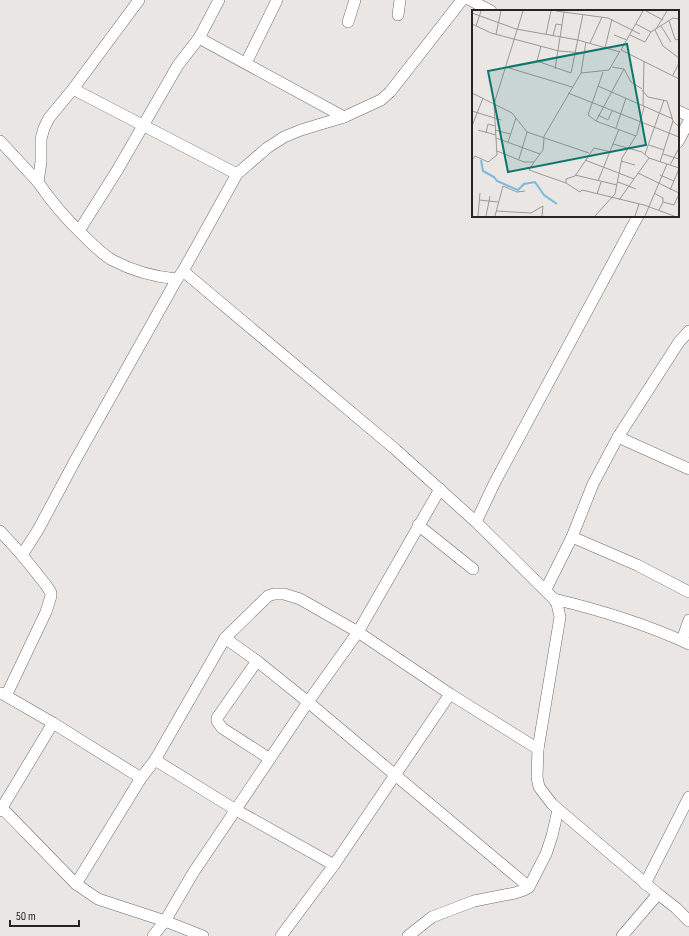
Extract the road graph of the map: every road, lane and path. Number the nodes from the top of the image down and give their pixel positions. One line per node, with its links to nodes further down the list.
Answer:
1 (139, 0): 13 (street)
2 (219, 0): 11 (street)
3 (277, 0): 12 (street)
4 (355, 0): 10 (street)
5 (400, 0): 9 (street)
6 (462, 0): 16 (street)
7 (470, 0): 8 (street)
8 (489, 10)
9 (398, 15)
10 (348, 22)
11 (199, 38): 12 (street); 18 (street)
12 (246, 63): 16 (street)
13 (73, 89): 18 (street); 22 (street)
14 (679, 111): 15 (street)
15 (689, 116)
16 (344, 117): 21 (street)
17 (689, 121): 19 (street)
18 (143, 125): 21 (street); 24 (street)
19 (679, 140)
20 (0, 141): 22 (street)
21 (237, 174): 25 (street)
22 (38, 182): 24 (street)
23 (637, 217): 30 (street)
24 (79, 231): 25 (street)
25 (180, 275): 29 (street); 34 (street)
26 (689, 331): 27 (street)
27 (618, 437): 28 (street); 33 (street)
28 (689, 469)
29 (440, 489): 30 (street); 31 (street)
30 (476, 522): 36 (street)
31 (418, 525): 35 (street); 40 (street)
32 (0, 531): 34 (street)
33 (572, 536): 36 (street); 37 (street)
34 (22, 555): 45 (street)
35 (473, 569)
36 (546, 589): 38 (street)
37 (689, 592)
38 (554, 598): 42 (street); 48 (street)
39 (689, 620): 42 (street)
40 (358, 632): 41 (street); 44 (street); 46 (street)
41 (225, 638): 43 (street); 50 (street)
42 (685, 642)
43 (257, 661): 46 (street); 49 (street)
44 (450, 694): 48 (street); 51 (street)
45 (3, 695): 47 (street)
46 (308, 702): 49 (street); 51 (street)
47 (53, 723): 52 (street); 54 (street)
48 (538, 749): 56 (street)
49 (270, 759): 55 (street)
50 (155, 760): 52 (street); 55 (street)
51 (396, 775): 57 (street); 60 (street)
52 (141, 778): 58 (street)
53 (689, 797): 59 (street)
54 (0, 808): 58 (street)
55 (236, 810): 57 (street); 62 (street)
56 (558, 810): 59 (street); 60 (street)
57 (334, 866): 66 (street)
58 (76, 884): 62 (street)
59 (645, 884): 61 (street)
60 (529, 887): 67 (street)
61 (658, 894): 63 (street); 68 (street)
62 (165, 921): 64 (street); 65 (street)
63 (689, 921)
64 (153, 936)
65 (203, 936)
66 (281, 936)
67 (408, 936)
68 (622, 936)

